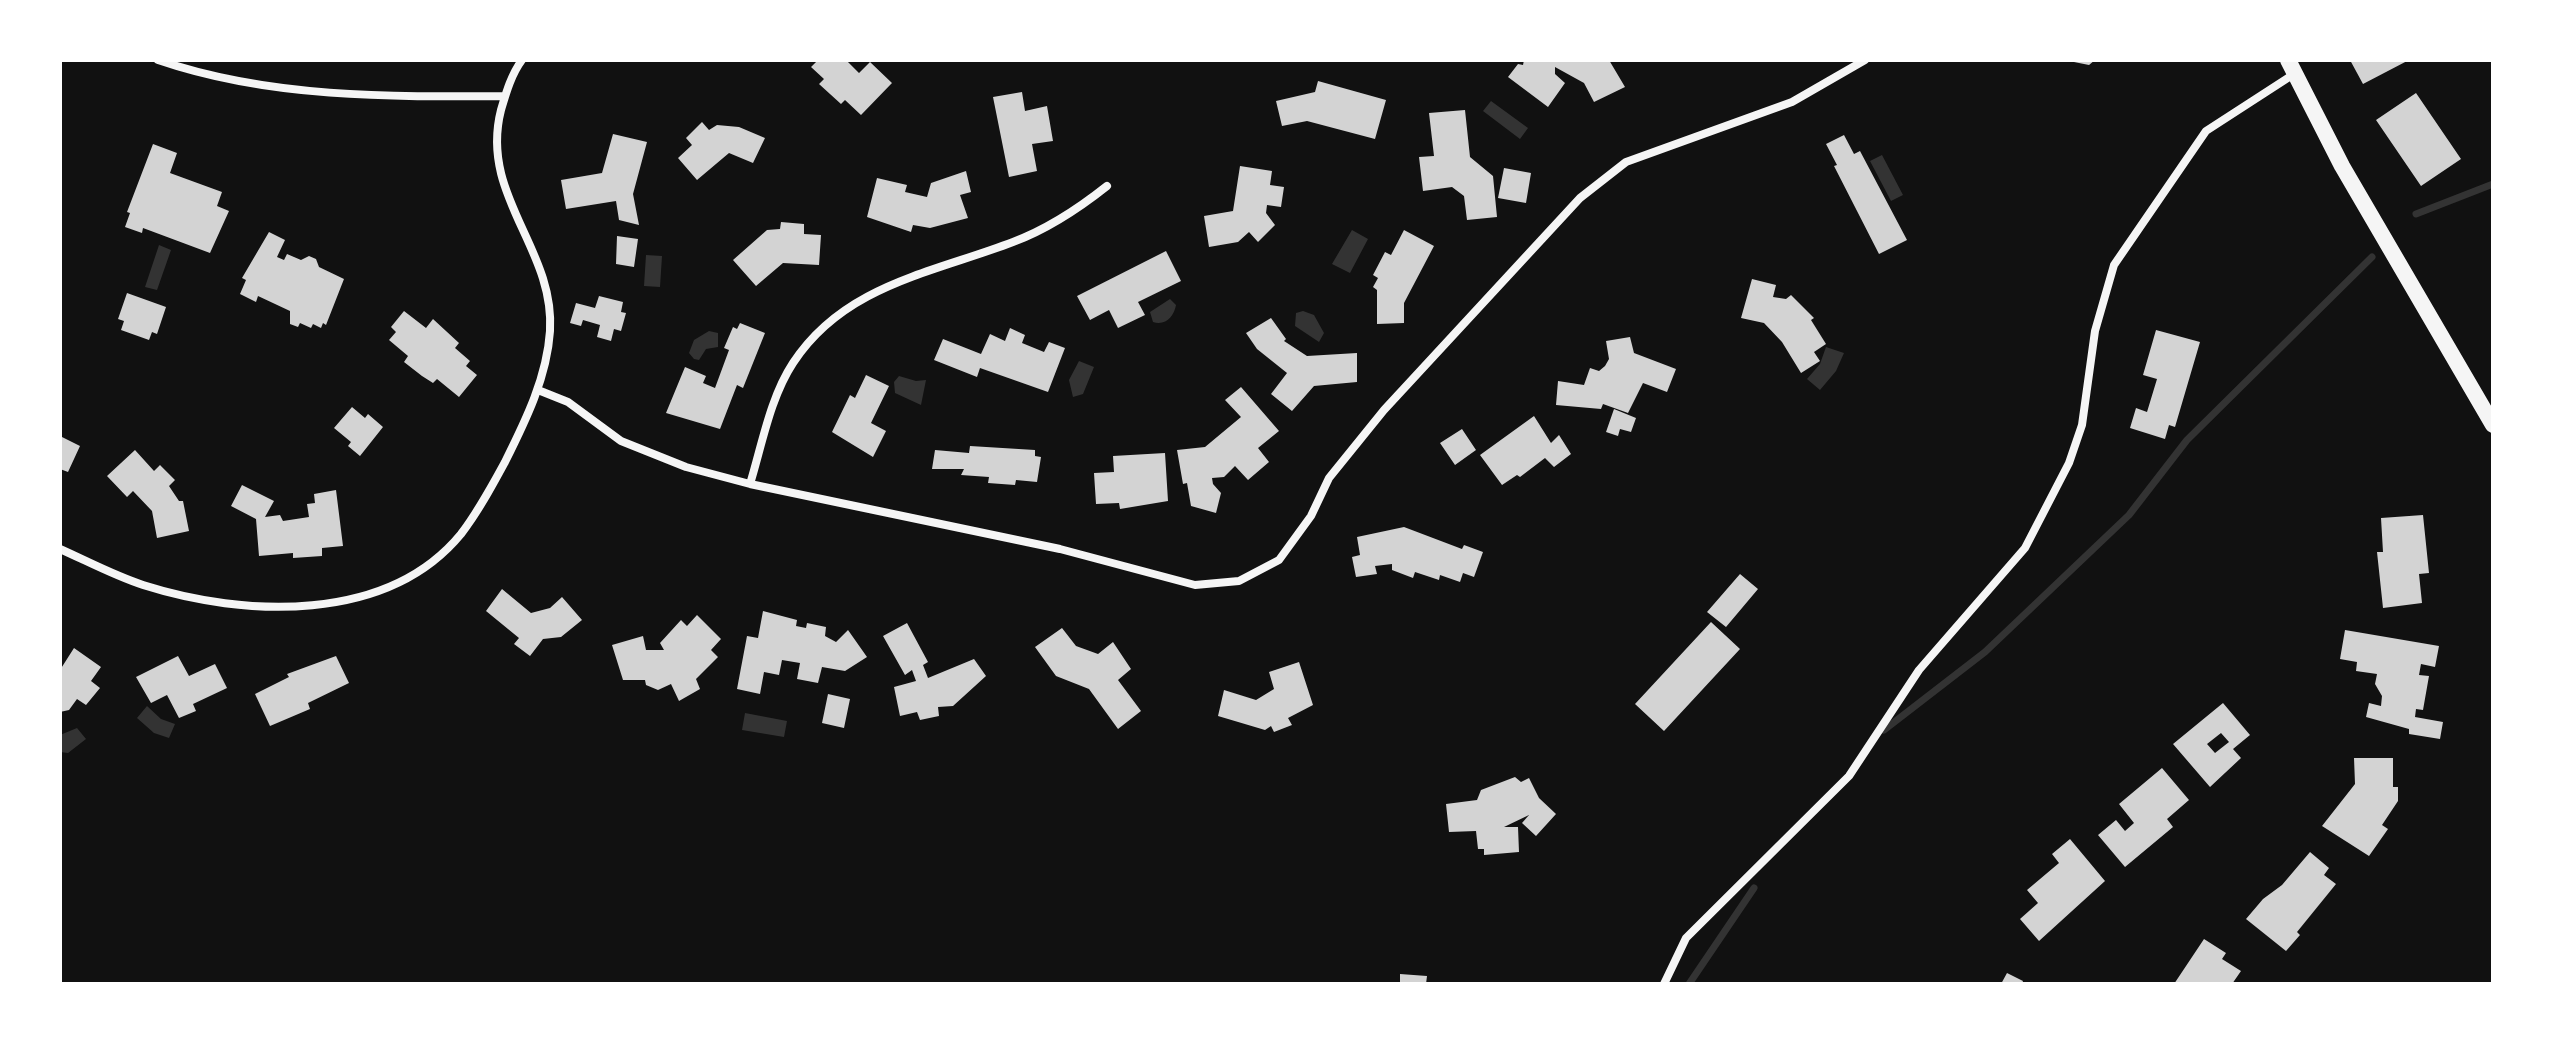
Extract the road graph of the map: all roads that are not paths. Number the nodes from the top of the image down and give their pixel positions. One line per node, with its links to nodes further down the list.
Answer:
1 (158, 60): 5 (street)
2 (522, 60): 5 (street)
3 (1865, 60): 9 (street)
4 (2291, 67): 8 (main road); 11 (street)
5 (505, 96): 7 (street)
6 (1107, 186): 9 (street)
7 (538, 390): 9 (street); 10 (street)
8 (2493, 425)
9 (750, 484)
10 (61, 552)
11 (1664, 984)

